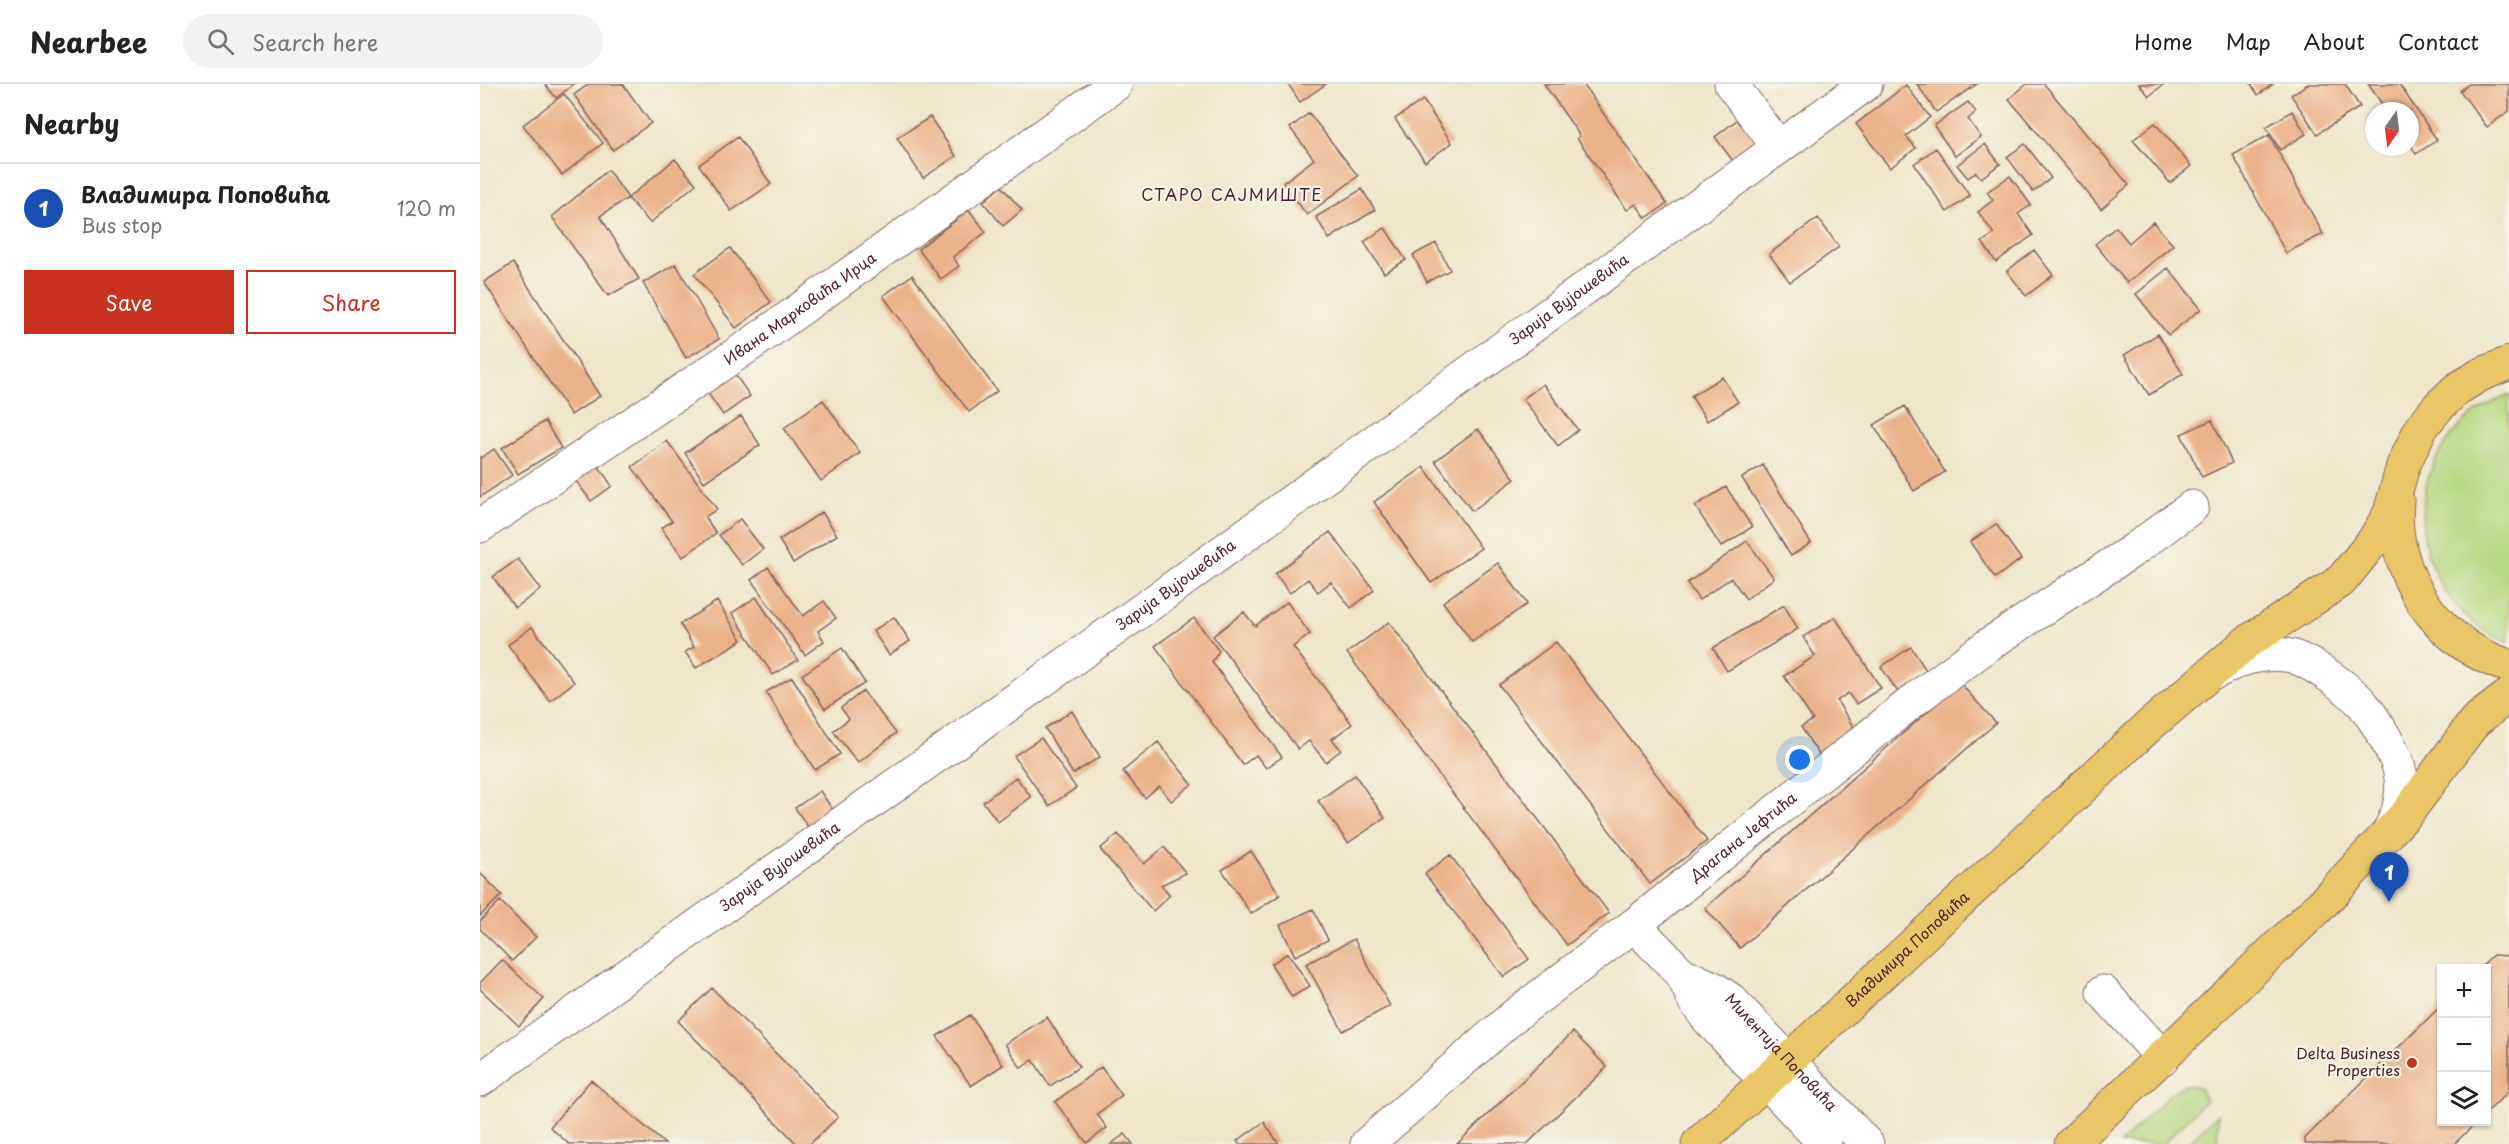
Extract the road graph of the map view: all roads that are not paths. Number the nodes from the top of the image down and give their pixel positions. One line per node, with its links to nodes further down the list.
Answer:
1 (1116, 84): 8 (street, Ивана Марковића Ирца)
2 (1731, 84): 4 (street)
3 (1866, 84): 4 (street, Зарија Вујошевића)
4 (1778, 146): 17 (street, Зарија Вујошевића)
5 (2509, 363): 6 (main road, Владимира Поповића)
6 (2398, 486): 9 (main road, Владимира Поповића); 10 (main road, Владимира Поповића)
7 (2192, 507): 13 (street, Драгана Јефтића)
8 (480, 526)
9 (2509, 666)
10 (2206, 676): 12 (street); 16 (main road, Владимира Поповића)
11 (2509, 695): 12 (main road)
12 (2387, 835): 15 (main road)
13 (1634, 925): 16 (street, Милентија Поповића); 18 (street, Драгана Јефтића)
14 (2103, 992): 15 (street)
15 (2163, 1058): 22 (main road)
16 (1777, 1071): 19 (main road, Владимира Поповића); 20 (street, Милентија Поповића); 21 (street, Милентија Поповића)
17 (480, 1080)
18 (1367, 1144)
19 (1698, 1144)
20 (1825, 1144)
21 (1867, 1144)
22 (2072, 1144)

